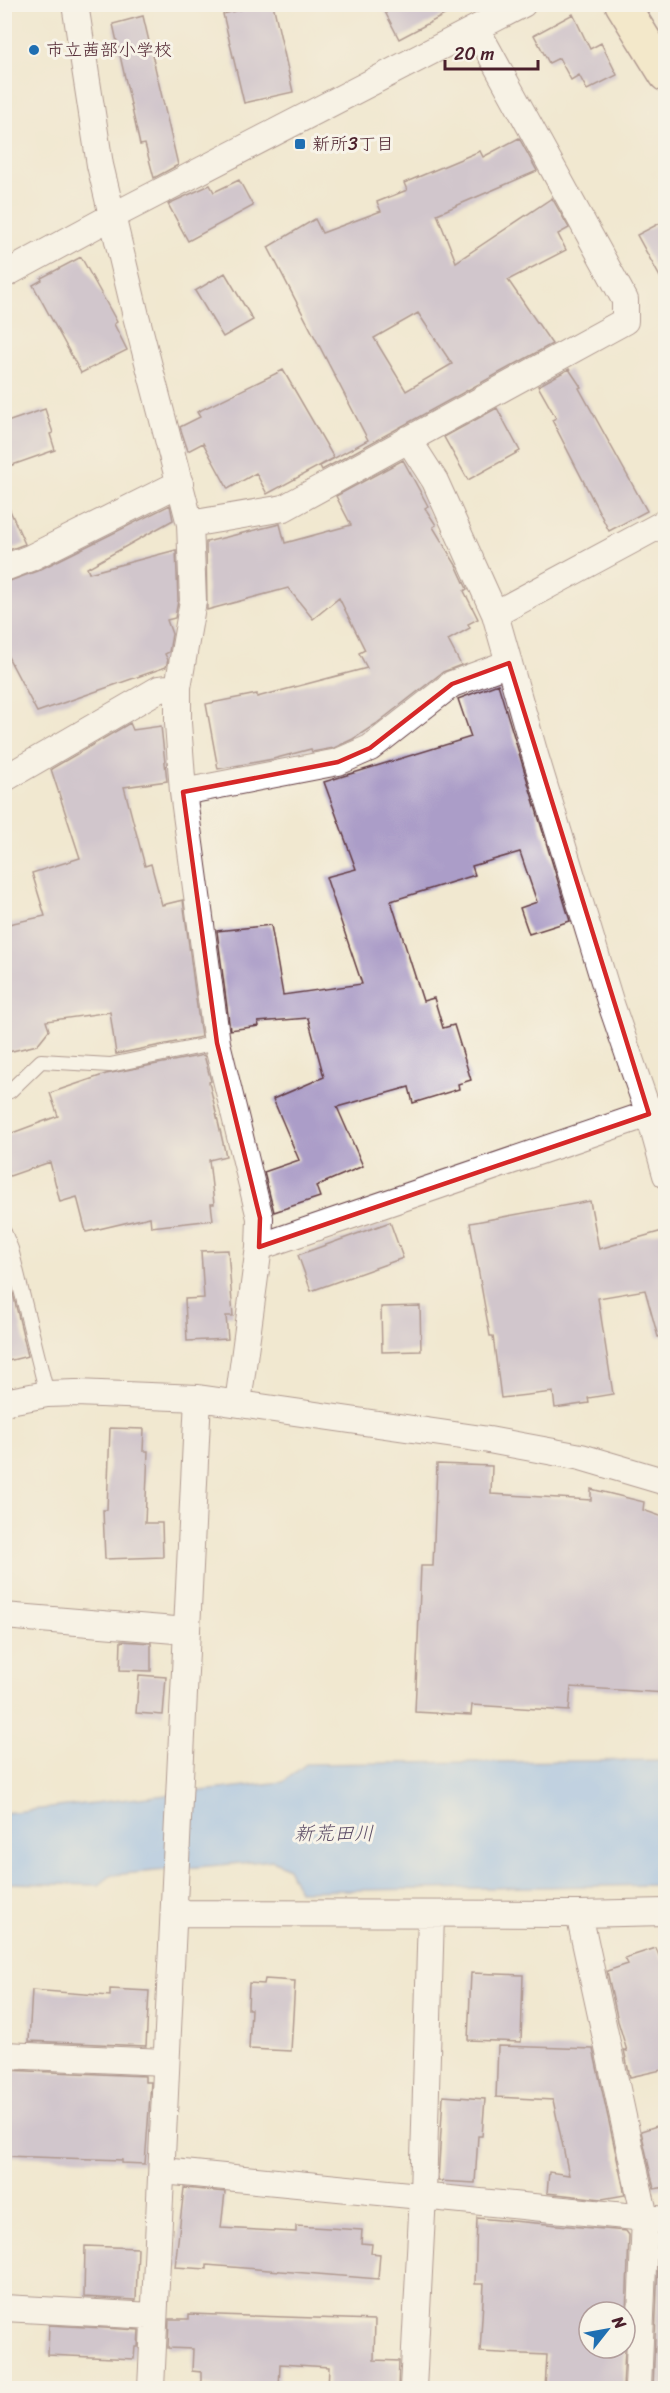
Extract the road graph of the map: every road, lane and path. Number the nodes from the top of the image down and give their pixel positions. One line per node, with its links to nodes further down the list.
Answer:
1 (75, 4): 6 (street)
2 (523, 4): 4 (street)
3 (622, 4): 5 (street)
4 (477, 30): 6 (street); 8 (street)
5 (666, 75)
6 (111, 217): 7 (street); 9 (street)
7 (4, 275)
8 (408, 439): 11 (street); 13 (street)
9 (180, 483): 11 (street); 12 (street)
10 (666, 522): 13 (street)
11 (190, 524): 15 (street)
12 (4, 568)
13 (495, 614): 14 (street)
14 (510, 663): 17 (street); 20 (street)
15 (178, 687): 16 (street); 17 (street)
16 (4, 779)
17 (183, 792): 18 (street)
18 (217, 1043): 19 (lane); 23 (street)
19 (4, 1093)
20 (657, 1111): 21 (street); 23 (street)
21 (666, 1175)
22 (4, 1232): 24 (lane)
23 (260, 1247): 27 (street)
24 (47, 1394): 25 (street); 26 (street)
25 (198, 1398): 27 (street); 30 (street)
26 (4, 1402)
27 (238, 1403): 28 (street)
28 (666, 1482)
29 (4, 1616): 30 (street)
30 (187, 1631): 31 (street)
31 (175, 1904): 33 (street); 36 (street)
32 (666, 1912): 34 (street)
33 (431, 1914): 34 (street); 38 (street)
34 (579, 1914): 39 (street)
35 (4, 2055): 36 (street)
36 (165, 2062): 37 (street)
37 (163, 2171): 38 (street); 41 (street)
38 (423, 2195): 39 (street); 43 (street)
39 (655, 2219): 44 (street)
40 (4, 2308): 41 (street)
41 (153, 2316): 42 (street)
42 (152, 2388)
43 (413, 2388)
44 (638, 2388)

